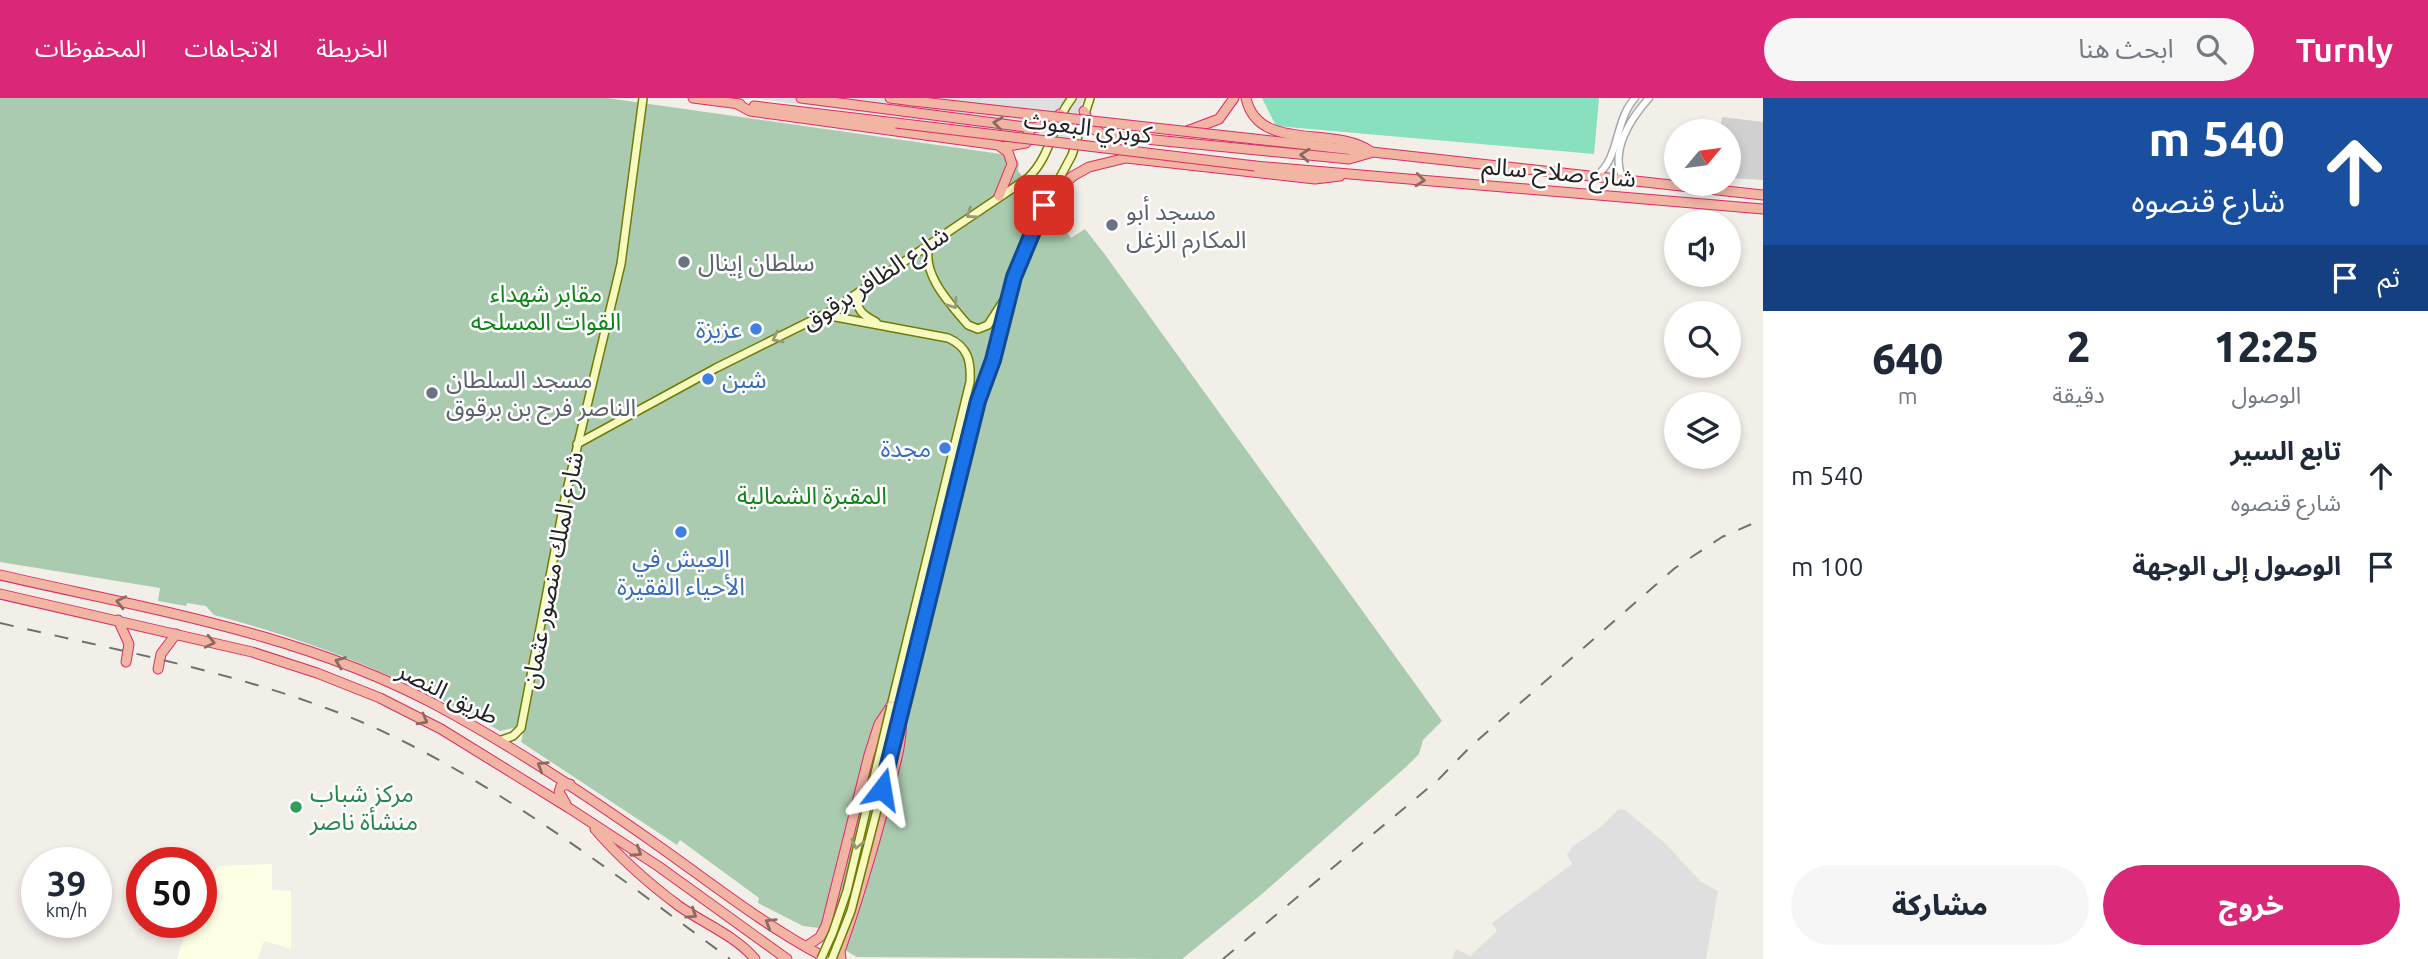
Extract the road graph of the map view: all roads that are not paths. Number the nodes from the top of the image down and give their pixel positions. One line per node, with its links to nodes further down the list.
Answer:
1 (642, 98): 35 (main road, شارع الملك منصور عثمان)
2 (693, 98): 12 (highway)
3 (801, 98): 15 (highway, one-way to 3)
4 (890, 98): 11 (highway, كوبري البعوث)
5 (1072, 98): 14 (main road, شارع الظافر برقوق)
6 (1090, 98): 13 (main road)
7 (1234, 98): 16 (highway)
8 (1246, 98): 19 (highway)
9 (1634, 98): 22 (street)
10 (1649, 98): 23 (street)
11 (911, 99): 16 (highway, كوبري البعوث, bridge)
12 (737, 104): 18 (highway); 21 (highway, كوبري البعوث, bridge)
13 (1084, 111): 17 (highway); 27 (main road)
14 (1061, 113): 15 (highway); 24 (main road, شارع الظافر برقوق)
15 (1027, 127): 18 (highway)
16 (1187, 131): 19 (highway, كوبري البعوث, bridge)
17 (1104, 135): 19 (highway, one-way to 17); 20 (highway)
18 (1002, 147): 26 (highway)
19 (1372, 152): 22 (highway, شارع صلاح سالم)
20 (1103, 162): 21 (highway); 27 (highway)
21 (1352, 173): 28 (highway, شارع صلاح سالم, one-way to 28)
22 (1592, 178): 23 (highway, شارع صلاح سالم)
23 (1624, 181): 25 (highway, شارع صلاح سالم)
24 (1021, 182): 26 (main road, شارع الظافر برقوق); 29 (main road)
25 (1763, 195)
26 (999, 196): 30 (main road, شارع الظافر برقوق, one-way to 30)
27 (1050, 196): 29 (main road)
28 (1763, 209)
29 (1032, 230): 32 (main road)
30 (930, 244): 31 (main road, شارع الظافر برقوق); 32 (main road, one-way to 32)
31 (858, 294): 33 (main road, شارع الظافر برقوق); 34 (main road)
32 (1009, 295): 47 (main road)
33 (824, 314): 34 (main road); 35 (main road, شارع الظافر برقوق, one-way to 35)
34 (885, 327): 46 (main road)
35 (577, 444): 49 (main road, شارع الملك منصور عثمان)
36 (0, 575): 37 (highway, طريق النصر)
37 (36, 583): 38 (highway, طريق النصر); 40 (highway)
38 (66, 590): 41 (highway); 48 (highway, طريق النصر, one-way to 38)
39 (0, 594): 40 (highway, طريق النصر)
40 (40, 603): 41 (highway, طريق النصر)
41 (69, 609): 42 (highway, طريق النصر)
42 (118, 621): 43 (highway, طريق النصر); 44 (highway)
43 (176, 634): 45 (highway); 50 (highway, طريق النصر, one-way to 50)
44 (126, 662)
45 (158, 669)
46 (891, 706): 54 (highway); 59 (main road, one-way to 59, bridge)
47 (901, 711): 55 (highway); 60 (main road, bridge)
48 (477, 729): 49 (highway, طريق النصر); 50 (highway)
49 (499, 741): 51 (highway, طريق النصر, one-way to 49)
50 (473, 748): 52 (highway, طريق النصر)
51 (570, 784): 52 (highway); 56 (highway, طريق النصر, one-way to 51)
52 (569, 808): 53 (highway, طريق النصر)
53 (587, 819): 57 (highway, one-way to 57); 58 (highway, طريق النصر, one-way to 58)
54 (825, 930): 55 (highway); 56 (highway)
55 (844, 940): 61 (highway)
56 (807, 946): 60 (highway, طريق النصر)
57 (755, 959)
58 (787, 959)
59 (821, 959)
60 (830, 959)
61 (841, 959)

